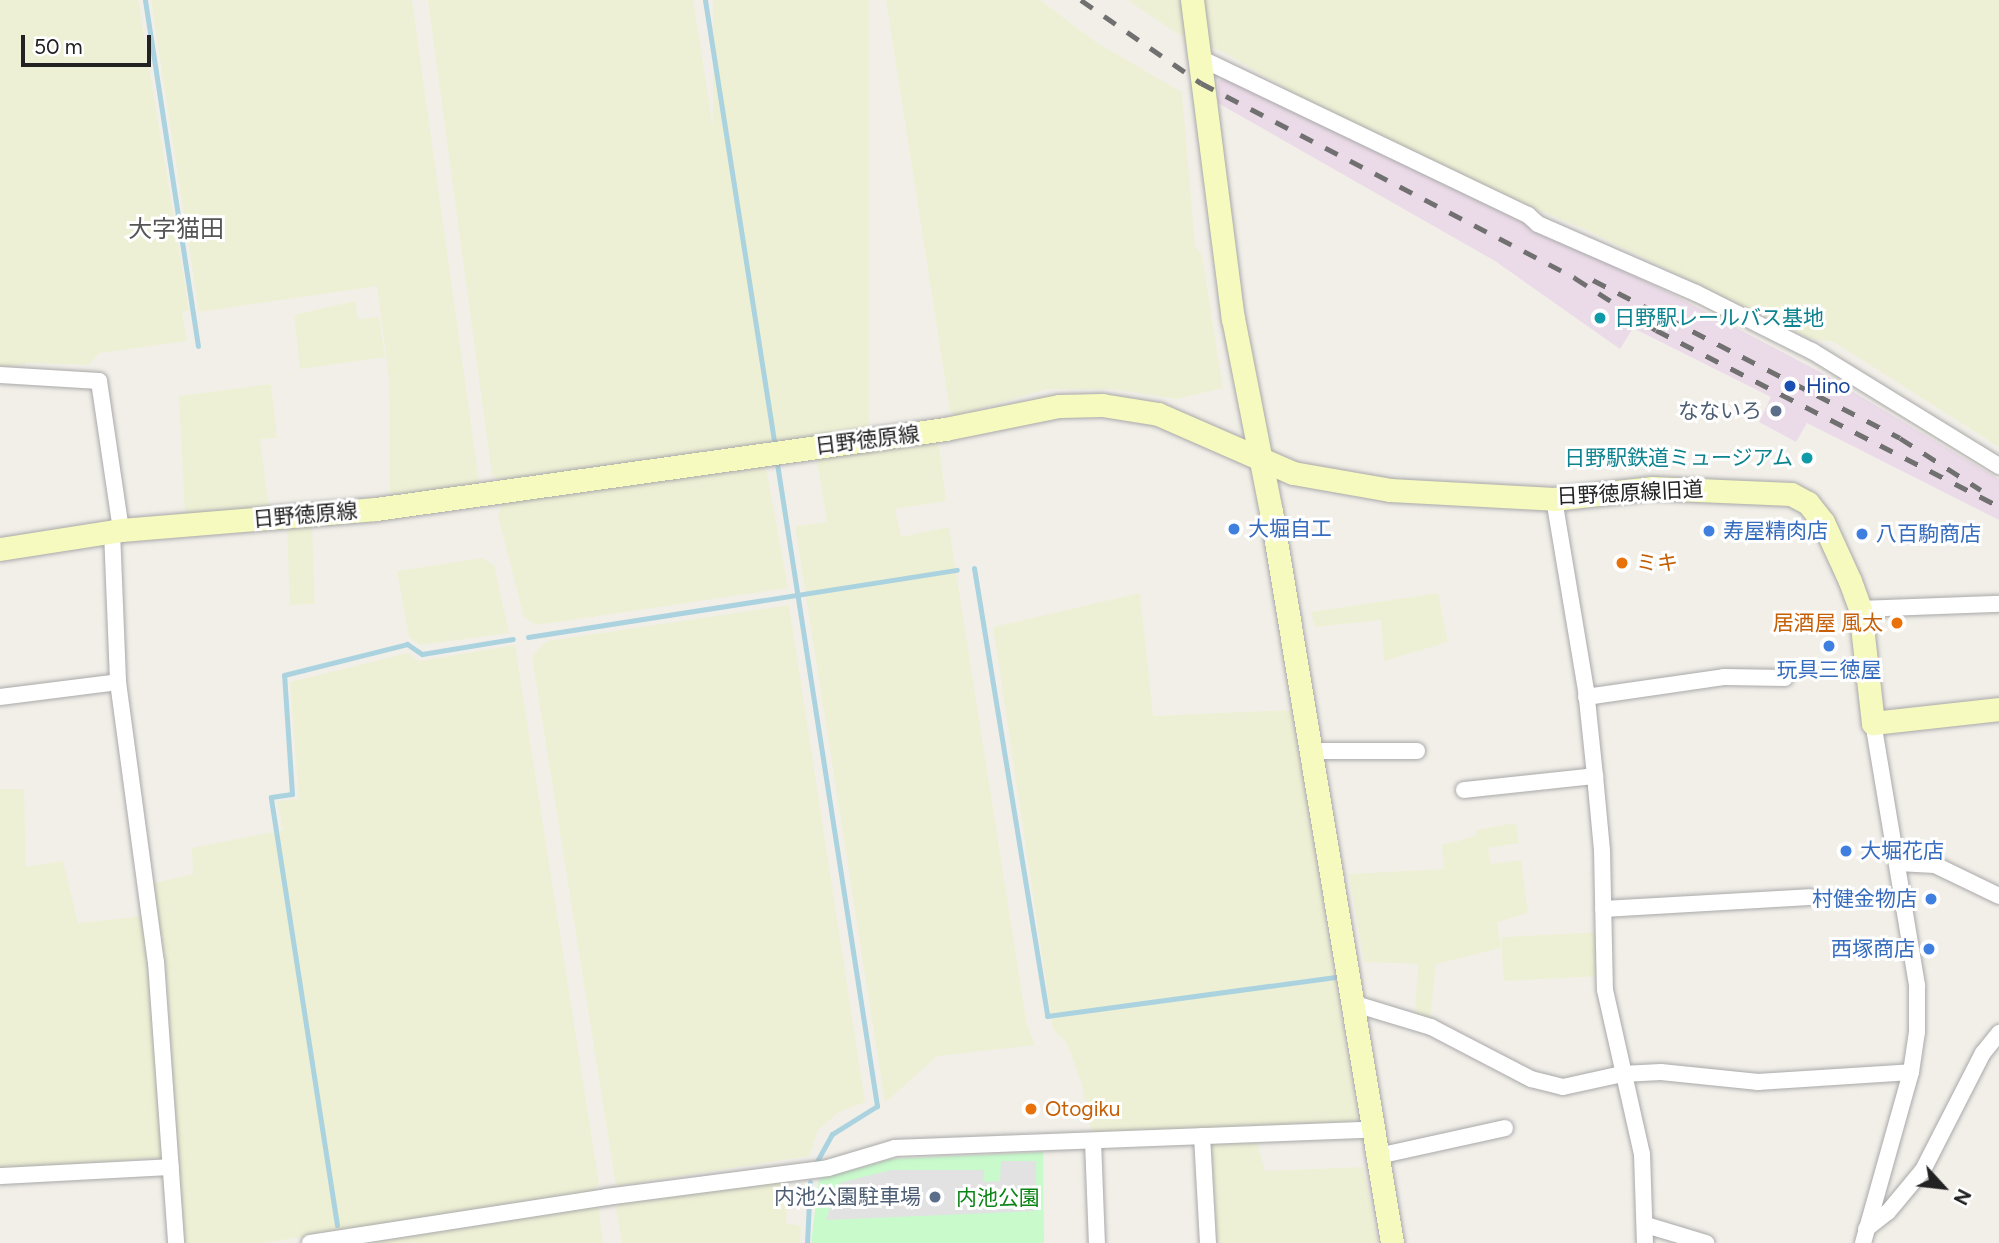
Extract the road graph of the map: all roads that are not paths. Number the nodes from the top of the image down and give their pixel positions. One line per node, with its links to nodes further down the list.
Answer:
1 (1192, 0): 2 (main road)
2 (1200, 58): 4 (main road); 5 (street)
3 (0, 375): 7 (street)
4 (1262, 460): 6 (main road, 日野徳原線旧道); 7 (main road, 日野徳原線); 17 (main road)
5 (1999, 466)
6 (1554, 499): 10 (main road, 日野徳原線旧道); 14 (street)
7 (117, 530): 8 (main road, 日野徳原線); 12 (street)
8 (0, 549)
9 (1999, 604): 10 (street)
10 (1860, 609): 16 (main road, 日野徳原線旧道)
11 (1786, 678): 14 (street)
12 (118, 682): 13 (street); 34 (street)
13 (0, 697)
14 (1586, 697): 19 (street)
15 (1999, 709): 16 (main road)
16 (1873, 723): 21 (street)
17 (1311, 751): 18 (street); 25 (main road)
18 (1418, 751)
19 (1595, 776): 20 (street); 24 (street)
20 (1464, 790)
21 (1898, 863): 22 (street); 27 (street)
22 (1999, 896)
23 (1810, 897): 24 (street)
24 (1603, 909): 28 (street)
25 (1352, 1003): 28 (street); 30 (main road)
26 (1999, 1033): 37 (street)
27 (1911, 1072): 28 (street); 37 (street)
28 (1622, 1074): 36 (street)
29 (1505, 1128): 33 (street)
30 (1373, 1130): 31 (street); 33 (main road)
31 (1202, 1136): 32 (street); 41 (street)
32 (1093, 1141): 39 (street); 40 (street)
33 (1378, 1156): 42 (main road)
34 (170, 1167): 35 (street); 38 (street)
35 (0, 1177)
36 (1646, 1225): 43 (street); 44 (street)
37 (1864, 1236)
38 (176, 1243)
39 (310, 1243)
40 (1097, 1243)
41 (1208, 1243)
42 (1392, 1243)
43 (1646, 1243)
44 (1706, 1243)

